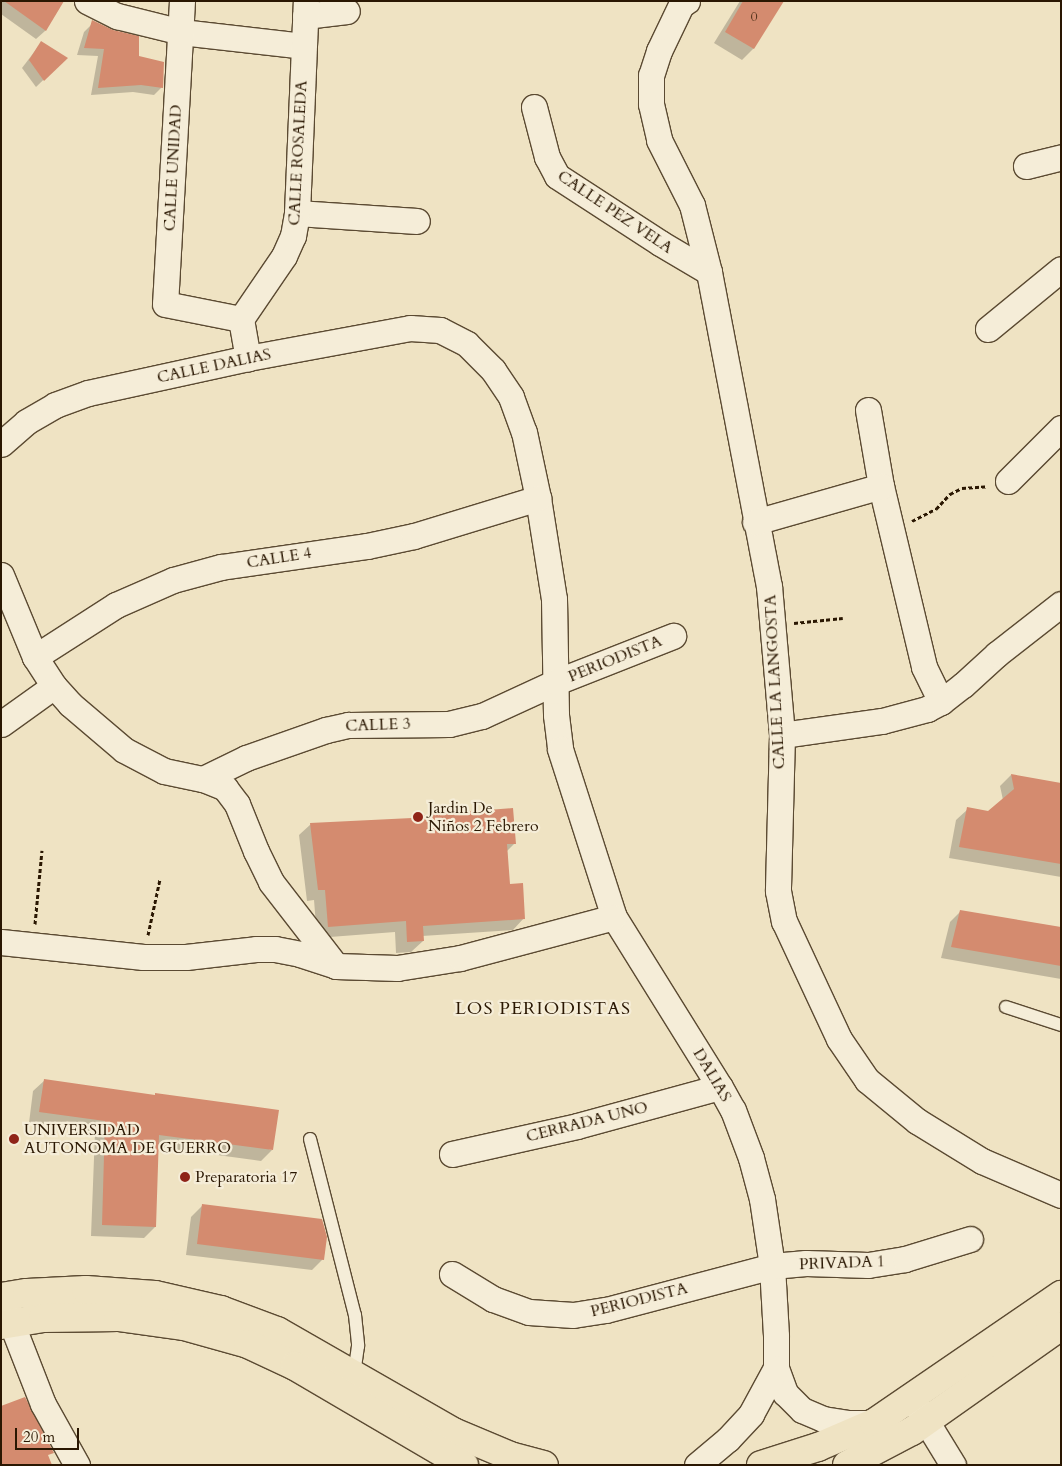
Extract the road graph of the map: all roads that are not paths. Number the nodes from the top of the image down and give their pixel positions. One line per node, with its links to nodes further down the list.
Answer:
1 (87, 1): 6 (street)
2 (182, 1): 6 (street, CALLE UNIDAD)
3 (683, 2): 14 (street, CALLE LA LANGOSTA)
4 (306, 8): 5 (street); 7 (street, CALLE ROSALEDA)
5 (347, 11)
6 (181, 32): 7 (street); 15 (street, CALLE UNIDAD)
7 (303, 46): 11 (street, CALLE ROSALEDA)
8 (534, 107): 14 (street, CALLE PEZ VELA)
9 (1061, 157): 10 (street)
10 (1026, 166)
11 (297, 213): 12 (street); 15 (street, CALLE ROSALEDA)
12 (417, 221)
13 (1061, 269): 16 (street)
14 (709, 272): 25 (street, CALLE LA LANGOSTA)
15 (240, 319): 18 (street)
16 (988, 329)
17 (440, 330): 18 (street, CALLE DALIAS); 24 (street, DALIAS)
18 (248, 358): 21 (street, CALLE DALIAS)
19 (868, 410): 23 (street)
20 (1061, 428): 22 (street)
21 (1, 444)
22 (1008, 481)
23 (881, 486): 25 (street); 32 (street)
24 (538, 498): 29 (street, CALLE 4); 30 (street, DALIAS)
25 (755, 522): 34 (street, CALLE LA LANGOSTA)
26 (1, 576): 29 (street)
27 (1061, 604): 32 (street)
28 (674, 636): 30 (street, PERIODISTA)
29 (35, 657): 31 (street)
30 (556, 682): 35 (street, CALLE 3); 36 (street, DALIAS)
31 (54, 686): 33 (street); 35 (street)
32 (941, 702): 34 (street)
33 (1, 724)
34 (782, 735): 44 (street, CALLE LA LANGOSTA)
35 (203, 779): 38 (street)
36 (614, 917): 38 (street); 41 (street, DALIAS)
37 (1, 942): 38 (street)
38 (336, 966)
39 (1006, 1007): 40 (lane)
40 (1061, 1025)
41 (720, 1087): 43 (street, CERRADA UNO); 46 (street, DALIAS)
42 (310, 1140): 53 (lane)
43 (452, 1154)
44 (1061, 1196)
45 (970, 1239): 46 (street, PRIVADA 1)
46 (772, 1266): 47 (street, PERIODISTA); 52 (street, DALIAS)
47 (452, 1274)
48 (1061, 1295): 54 (main road)
49 (1, 1297): 50 (street); 53 (main road)
50 (6, 1324): 56 (main road); 57 (street)
51 (1061, 1326): 54 (main road)
52 (776, 1368): 55 (street, DALIAS); 59 (street)
53 (354, 1376): 58 (main road)
54 (920, 1410): 55 (main road); 61 (main road); 62 (street)
55 (874, 1423): 60 (main road)
56 (455, 1463)
57 (77, 1465)
58 (544, 1465)
59 (697, 1465)
60 (760, 1465)
61 (847, 1465)
62 (953, 1465)

